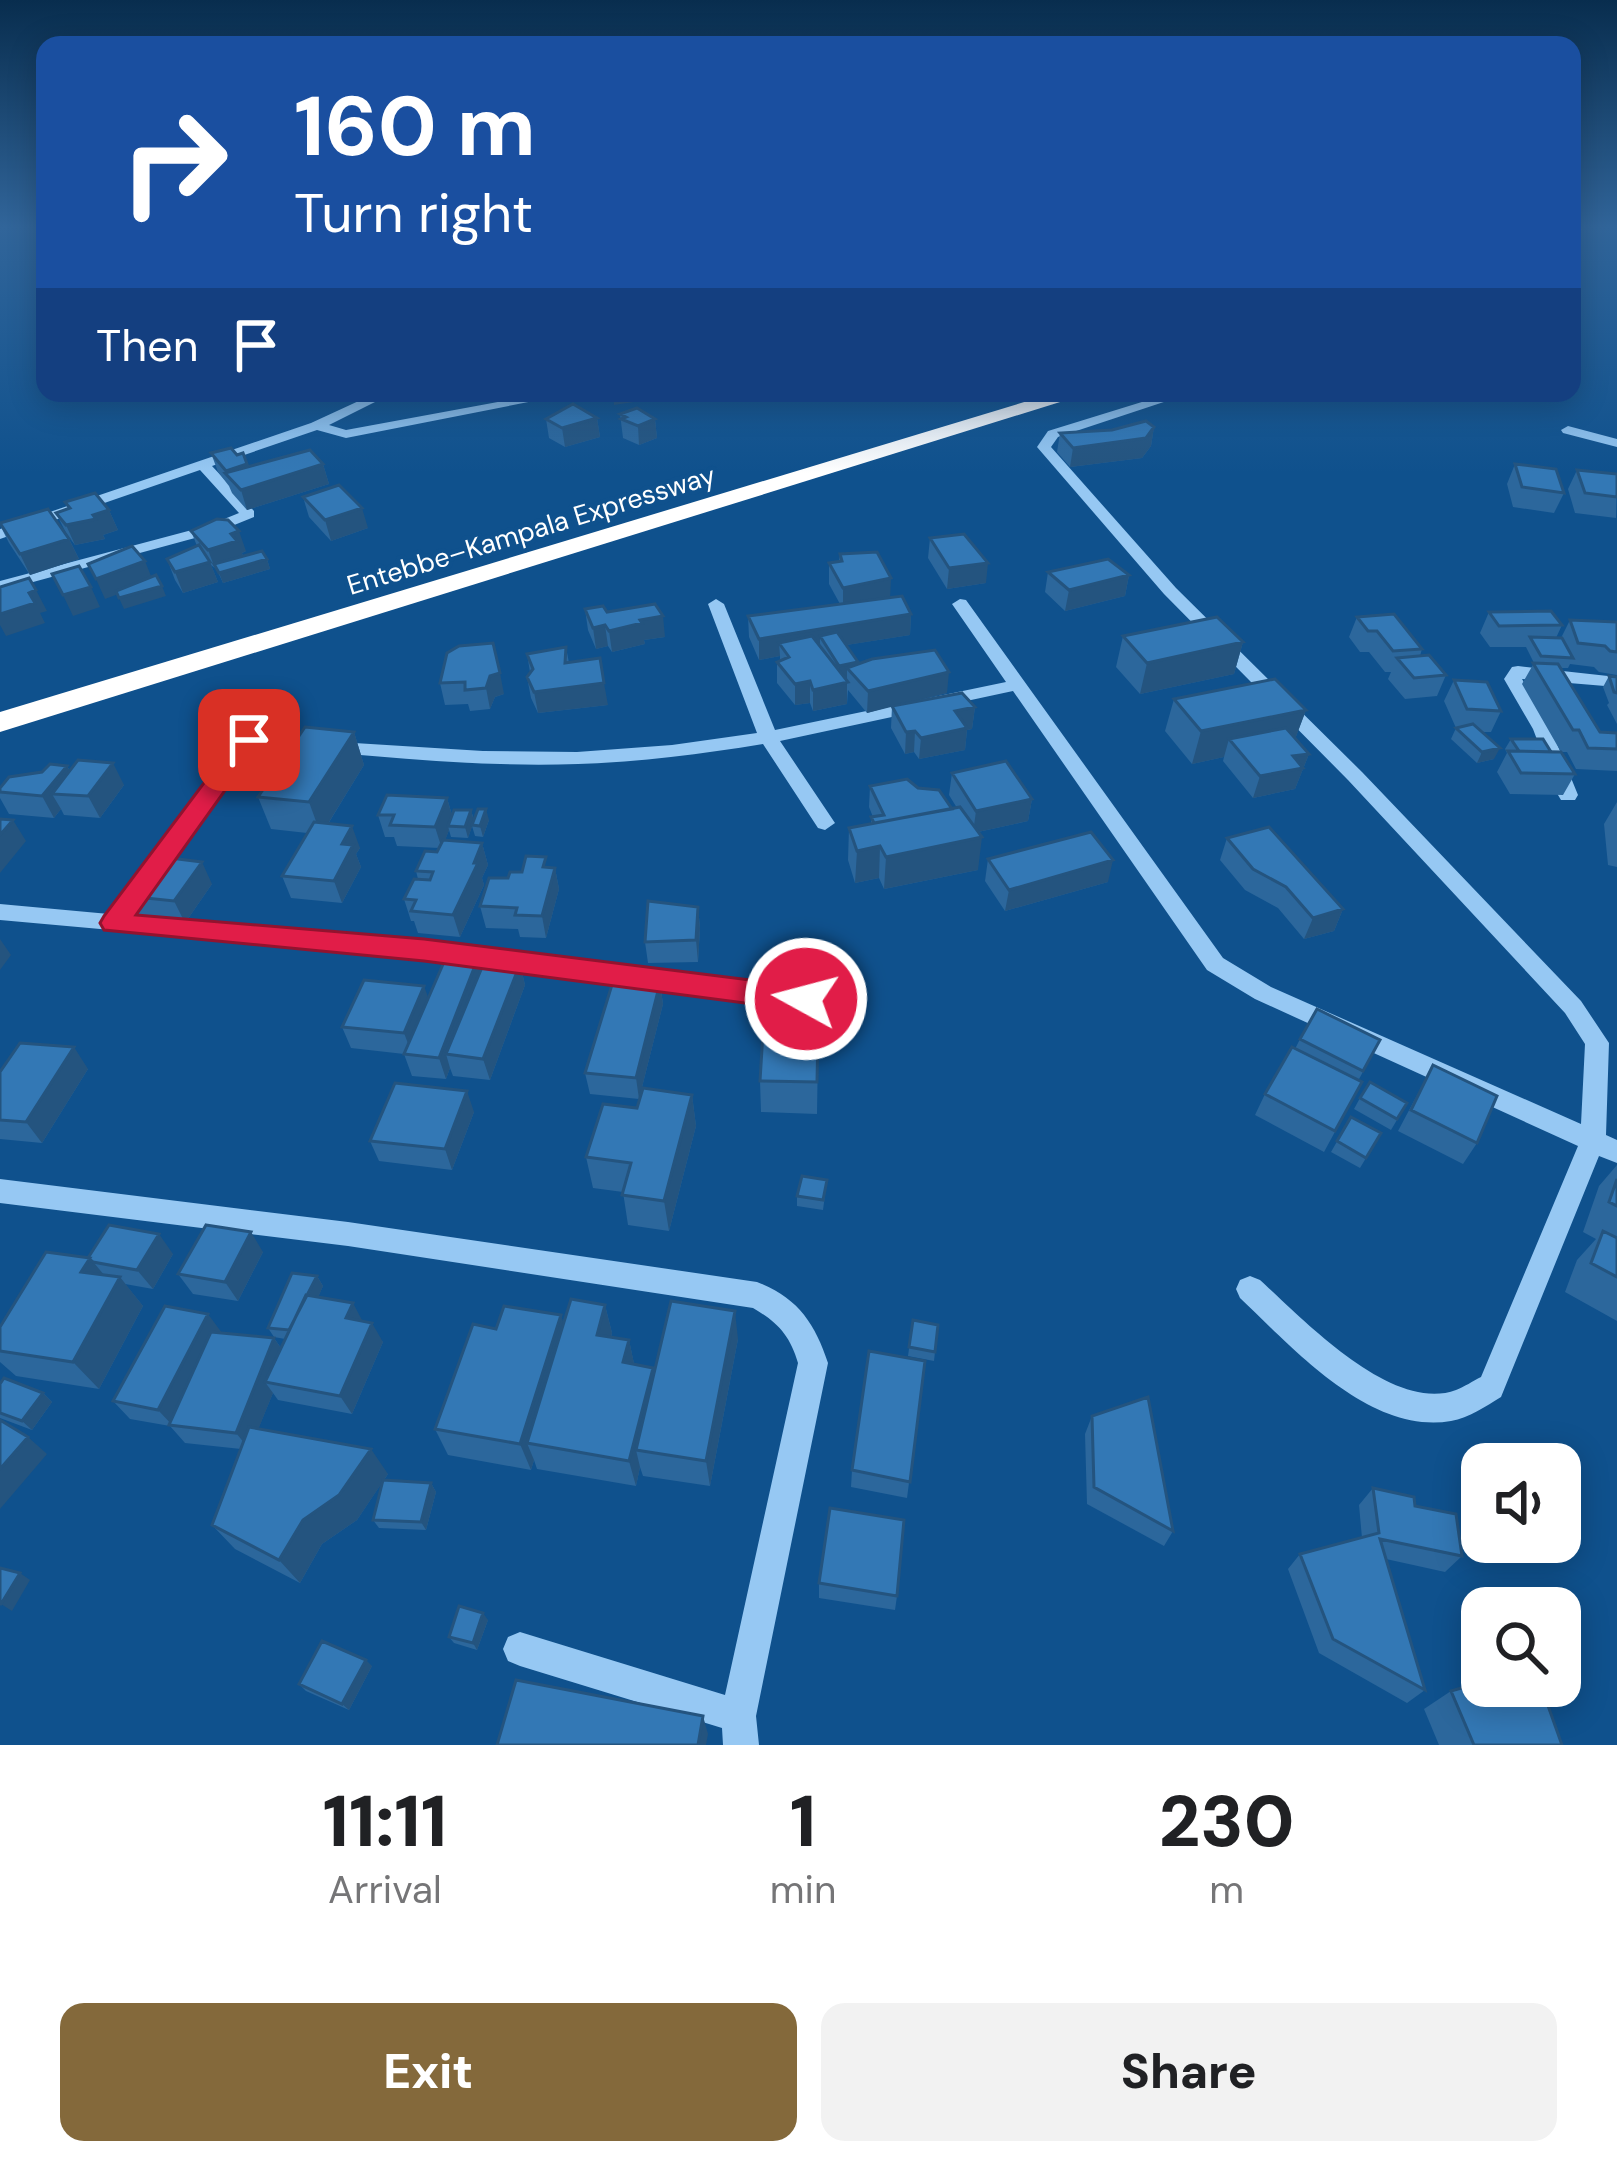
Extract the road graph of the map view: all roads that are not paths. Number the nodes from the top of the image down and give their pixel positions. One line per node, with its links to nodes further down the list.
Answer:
1 (367, 402): 6 (street)
2 (518, 402): 6 (street)
3 (992, 402): 16 (highway, Entebbe–Kampala Expressway)
4 (1049, 402): 17 (highway, Entebbe–Kampala Expressway)
5 (1155, 402): 24 (street)
6 (316, 426): 9 (street)
7 (1568, 430): 8 (street)
8 (1617, 443)
9 (203, 465): 10 (street); 11 (street)
10 (0, 534)
11 (0, 586)
12 (716, 604): 18 (street)
13 (960, 604): 15 (street)
14 (1617, 682): 19 (street)
15 (1016, 685): 18 (street); 24 (street)
16 (0, 698)
17 (0, 722)
18 (769, 739): 20 (street); 22 (street)
19 (1568, 796)
20 (825, 823)
21 (0, 912): 22 (street)
22 (114, 923): 23 (street)
23 (806, 999)
24 (1605, 1146): 26 (street)
25 (0, 1191): 28 (street)
26 (1250, 1288)
27 (520, 1649): 28 (street)
28 (740, 1731)

